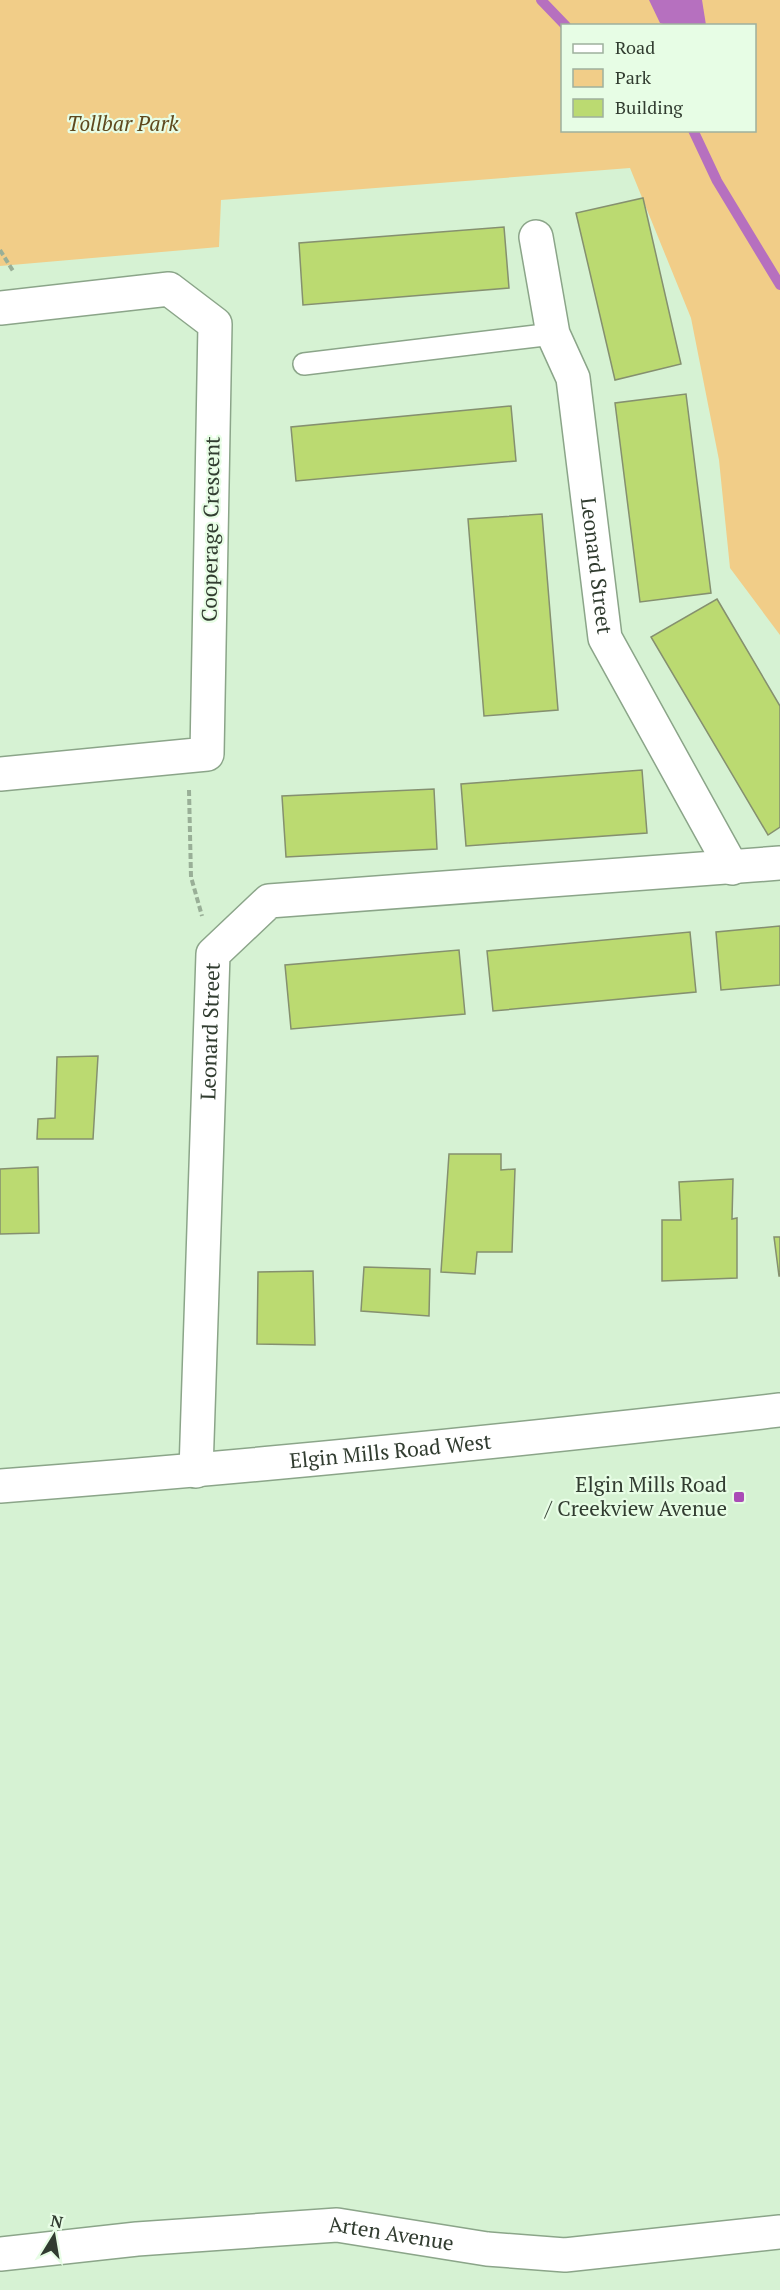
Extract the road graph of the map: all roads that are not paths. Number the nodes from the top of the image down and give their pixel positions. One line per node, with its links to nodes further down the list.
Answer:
1 (536, 237): 3 (street, Leonard Street)
2 (0, 308): 5 (street, Cooperage Crescent)
3 (553, 334): 4 (lane); 7 (street, Leonard Street)
4 (304, 364)
5 (0, 774)
6 (780, 863): 7 (street, Leonard Street)
7 (732, 868): 9 (street, Leonard Street)
8 (780, 1410): 9 (street, Elgin Mills Road West)
9 (196, 1471): 10 (street, Elgin Mills Road West)
10 (0, 1486)
11 (780, 2232): 12 (street, Arten Avenue)
12 (0, 2254)

